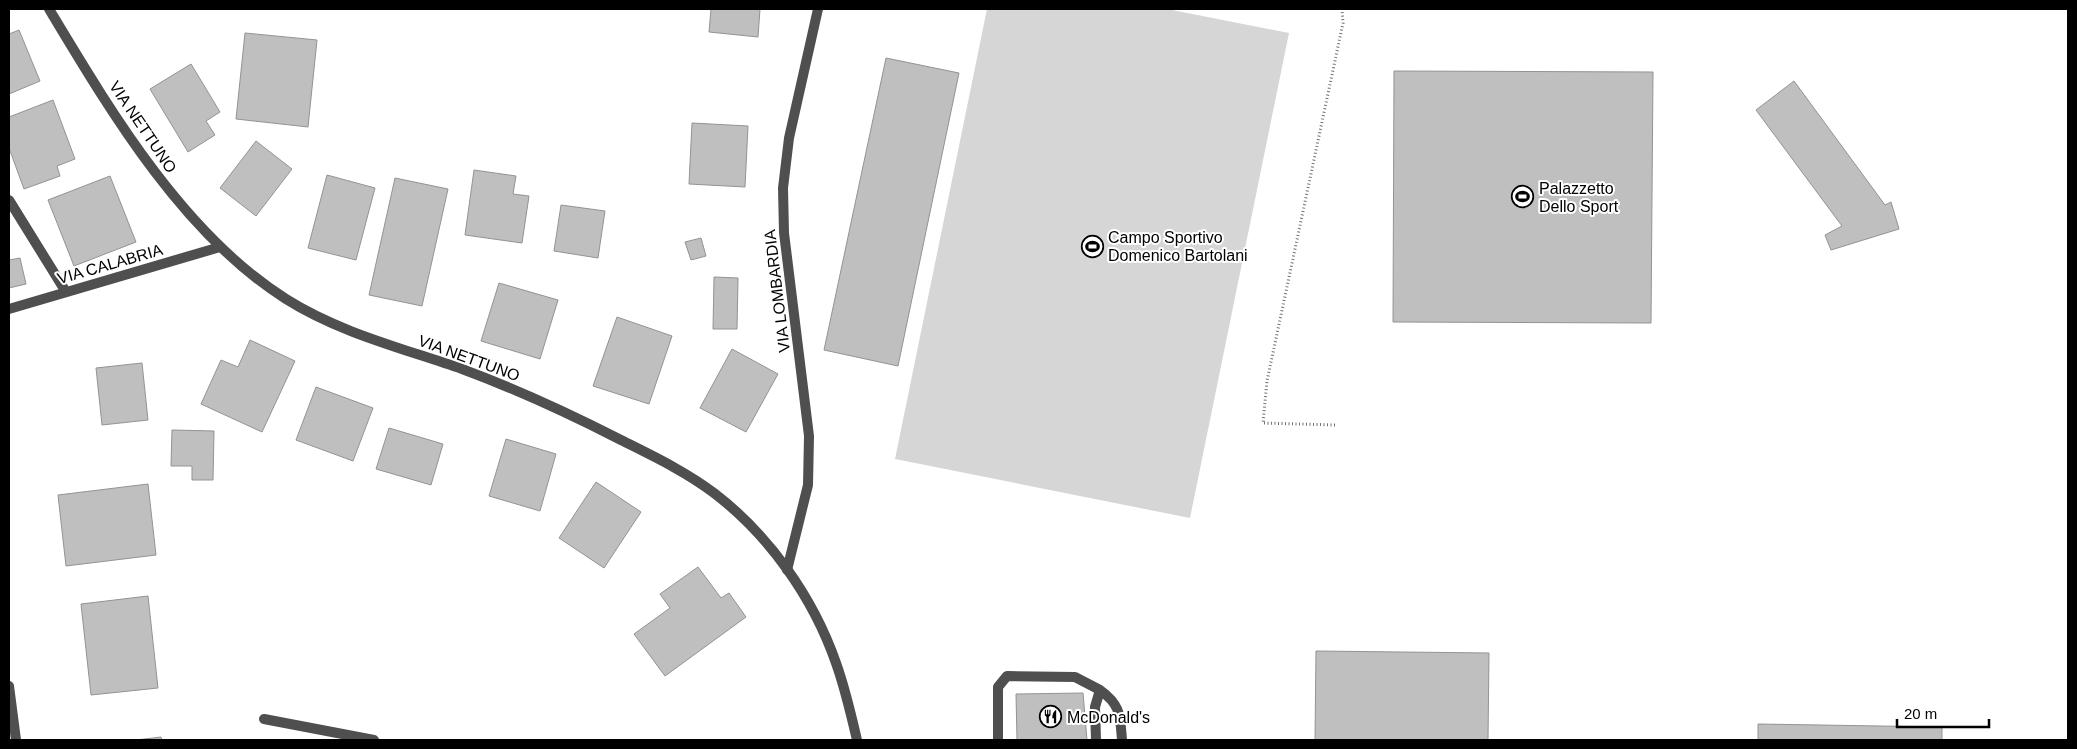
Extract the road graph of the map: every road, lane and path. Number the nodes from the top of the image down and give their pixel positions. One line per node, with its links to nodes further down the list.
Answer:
1 (49, 9): 5 (street, VIA NETTUNO)
2 (818, 9): 9 (street, VIA LOMBARDIA)
3 (1342, 9): 8 (path)
4 (9, 200): 6 (street)
5 (220, 247): 6 (street, VIA CALABRIA); 9 (street, VIA NETTUNO)
6 (66, 292): 7 (street, VIA CALABRIA)
7 (9, 309)
8 (1335, 425)
9 (787, 570): 15 (street, VIA NETTUNO)
10 (9, 686): 13 (street)
11 (1100, 690): 16 (street); 17 (street); 18 (street)
12 (264, 719): 14 (street)
13 (16, 740)
14 (374, 740)
15 (857, 740)
16 (998, 740)
17 (1096, 740)
18 (1122, 740)

